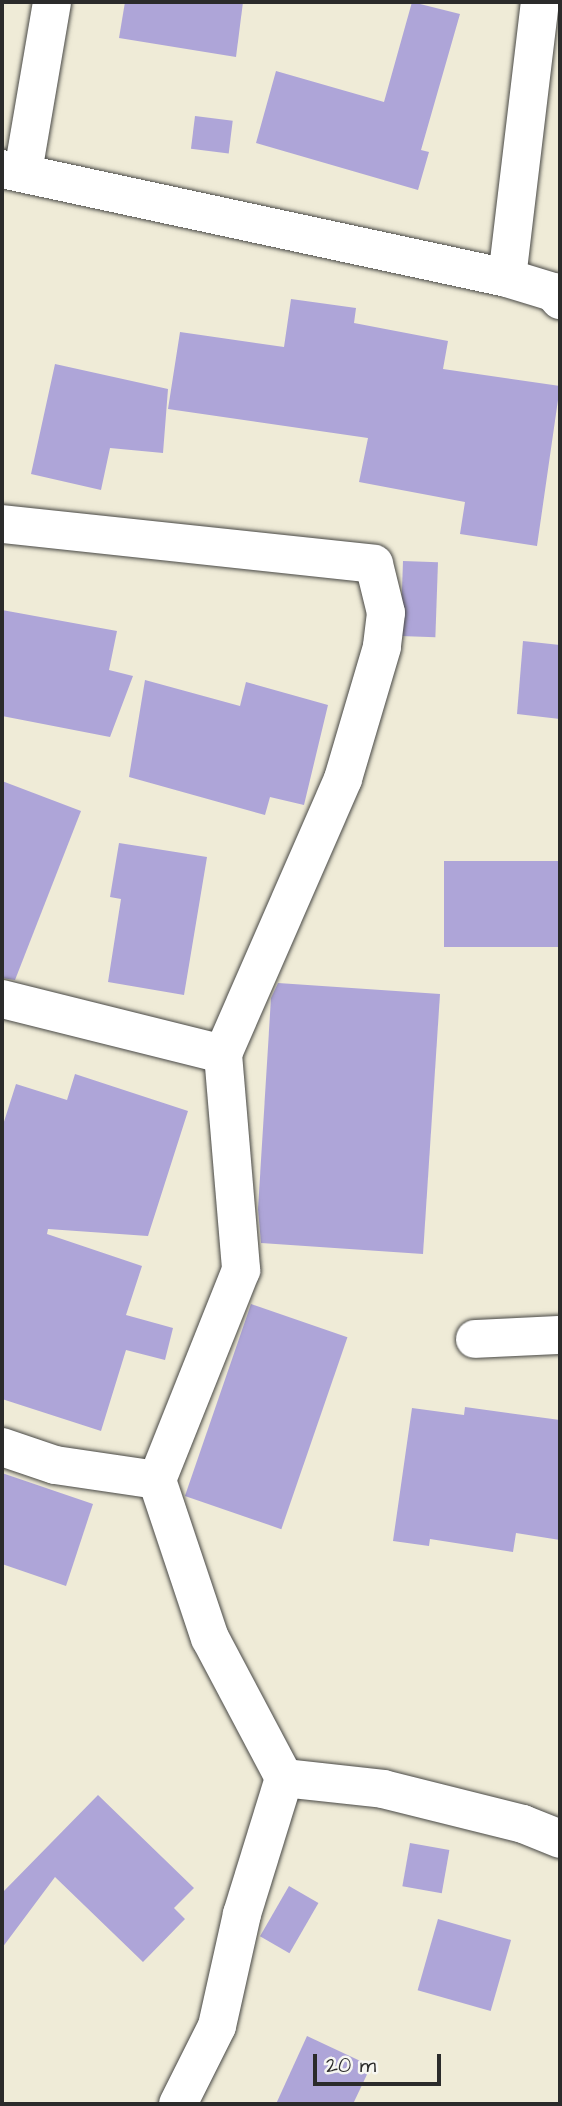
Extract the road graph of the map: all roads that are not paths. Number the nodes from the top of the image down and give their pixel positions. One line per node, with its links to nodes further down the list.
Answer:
1 (52, 2): 3 (street)
2 (540, 2): 4 (street)
3 (12, 171): 4 (street)
4 (507, 278): 5 (street)
5 (560, 300)
6 (2, 524): 8 (street)
7 (2, 999): 8 (street)
8 (223, 1054): 12 (street)
9 (560, 1335): 10 (street)
10 (475, 1339)
11 (2, 1447): 12 (street)
12 (157, 1480): 13 (street)
13 (284, 1779): 14 (street); 15 (street)
14 (560, 1839)
15 (182, 2103)

